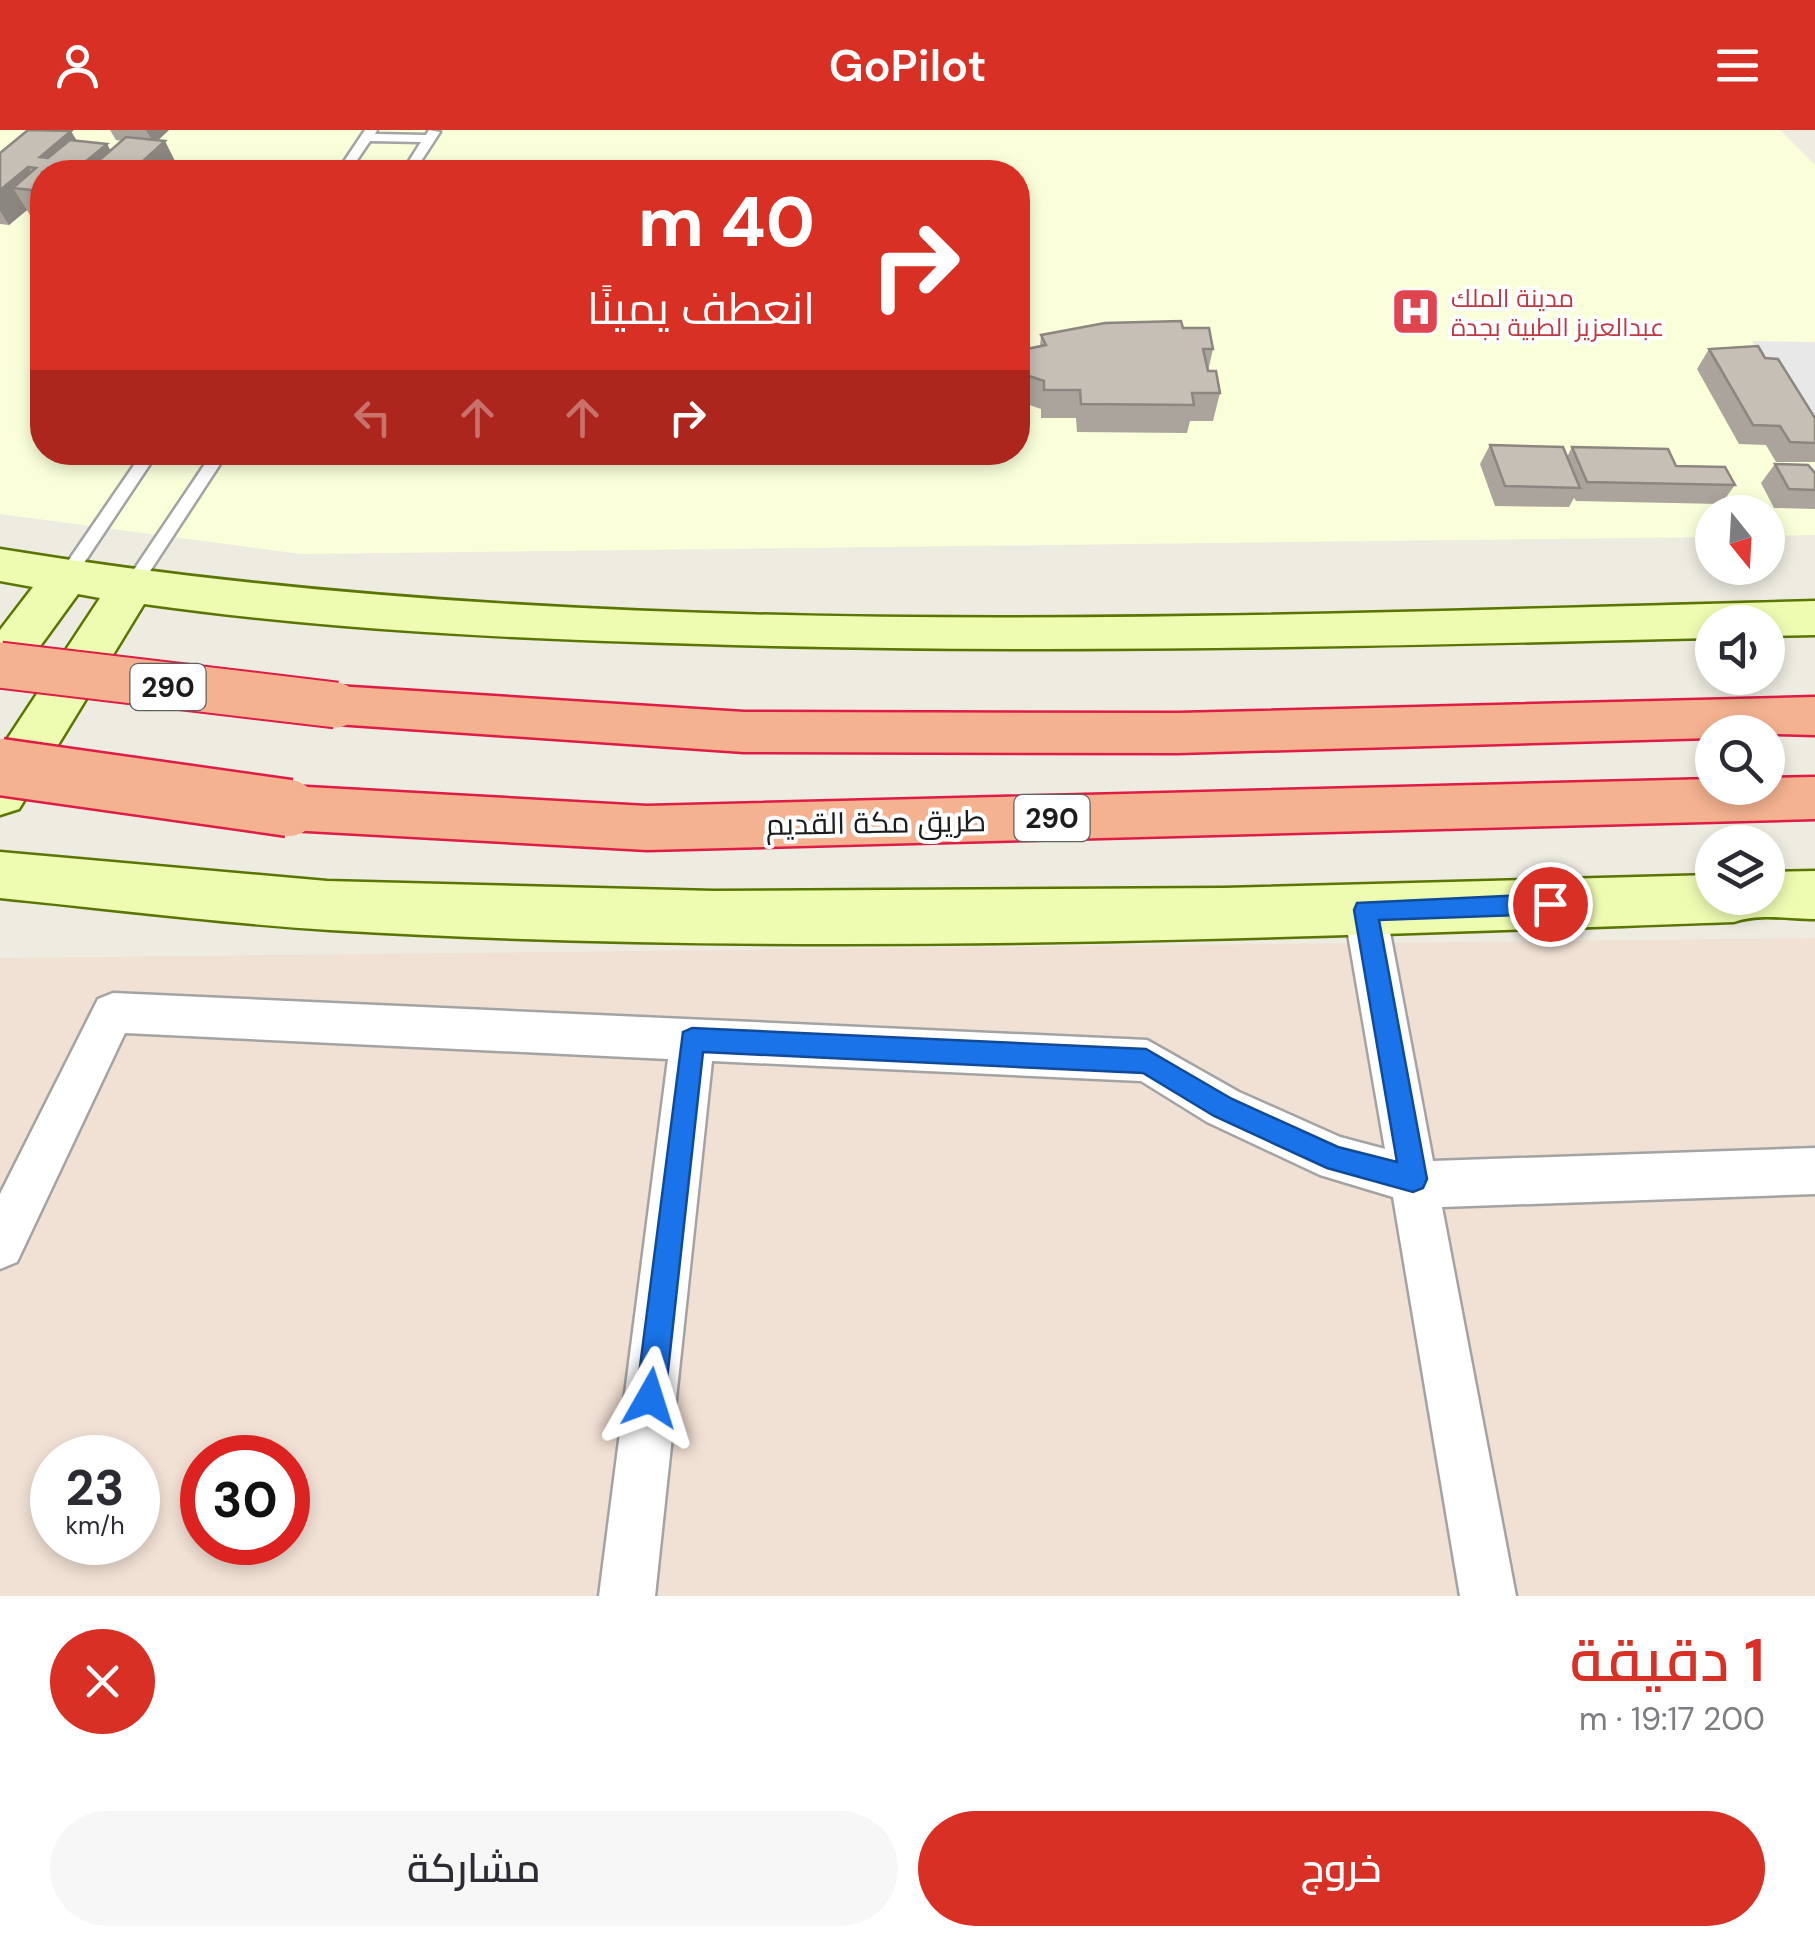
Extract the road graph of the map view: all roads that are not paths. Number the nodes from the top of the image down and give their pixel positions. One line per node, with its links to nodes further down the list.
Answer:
1 (369, 133): 2 (lane); 3 (lane)
2 (433, 135): 4 (lane)
3 (351, 160)
4 (416, 160)
5 (142, 465): 8 (lane)
6 (211, 465): 9 (lane)
7 (0, 566): 8 (main road)
8 (66, 577): 9 (main road); 11 (main road)
9 (133, 584): 10 (main road); 14 (main road)
10 (1815, 618)
11 (0, 665): 12 (highway, 290, bridge)
12 (1815, 716)
13 (0, 767): 15 (highway, طريق مكة القديم / 290, bridge)
14 (0, 794)
15 (1815, 798)
16 (0, 875): 20 (main road)
17 (1815, 895): 18 (main road)
18 (1785, 896)
19 (1695, 899): 20 (main road)
20 (1365, 910): 23 (street)
21 (692, 1040): 23 (street); 24 (street); 25 (street)
22 (1815, 1171): 23 (street)
23 (1413, 1179): 26 (street)
24 (0, 1245)
25 (628, 1596)
26 (1488, 1596)

